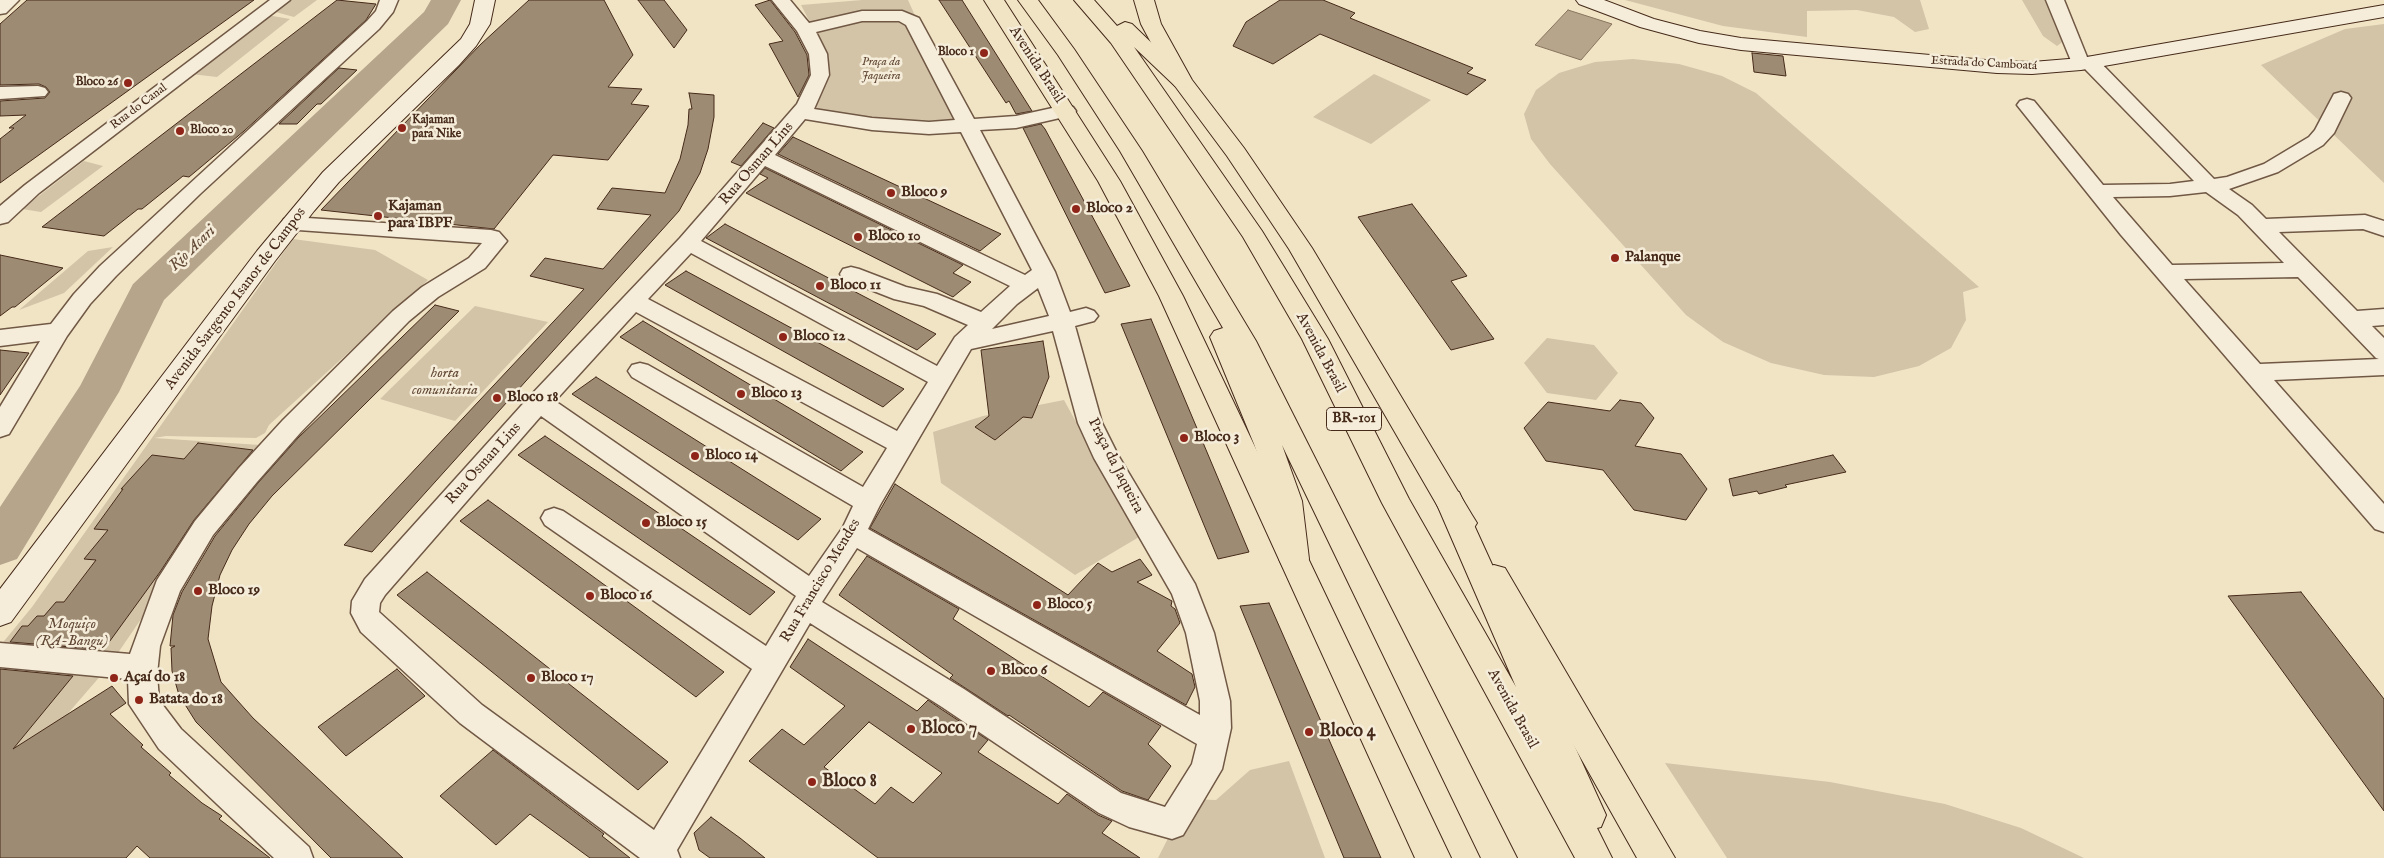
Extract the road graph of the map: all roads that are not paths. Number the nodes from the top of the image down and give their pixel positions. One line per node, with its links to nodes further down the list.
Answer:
1 (10, 0): 14 (street)
2 (281, 0): 33 (street, Rua do Canal)
3 (389, 0): 49 (street)
4 (485, 0): 35 (main road, Avenida Sargento Isanor de Campos)
5 (781, 0): 16 (street, Rua Osman Lins)
6 (994, 0): 24 (main road, Avenida Brasil)
7 (1014, 0): 17 (main road)
8 (1028, 0): 17 (main road, Avenida Brasil)
9 (1084, 0): 76 (main road, Avenida Brasil / BR-101)
10 (1096, 0): 19 (main road)
11 (1144, 0): 19 (main road)
12 (1586, 0): 18 (main road, Estrada do Camboatá)
13 (2055, 0): 18 (street)
14 (0, 9)
15 (2384, 11): 18 (main road, Estrada do Camboatá)
16 (805, 29): 25 (street, Rua Osman Lins); 28 (street, Praça da Jaqueira)
17 (1067, 53): 36 (main road, Avenida Brasil)
18 (2093, 62): 26 (street); 27 (street)
19 (1182, 82): 60 (main road)
20 (38, 92): 21 (street)
21 (0, 93)
22 (2341, 98): 30 (street)
23 (2027, 105): 32 (street)
24 (1066, 111): 28 (street); 65 (main road, Avenida Brasil)
25 (800, 114): 28 (street); 29 (street, Rua Osman Lins)
26 (2145, 117): 27 (street); 31 (street)
27 (2164, 117): 30 (street)
28 (966, 127): 42 (street, Praça da Jaqueira)
29 (762, 157): 38 (street, Rua Osman Lins); 42 (street)
30 (2230, 183): 31 (street); 34 (street)
31 (2209, 186): 32 (street); 34 (street)
32 (2098, 191): 40 (street)
33 (0, 217)
34 (2252, 218): 37 (street); 39 (street)
35 (292, 224): 67 (main road, Avenida Sargento Isanor de Campos); 70 (street)
36 (1176, 228): 65 (main road); 75 (main road, Avenida Brasil)
37 (2384, 229)
38 (688, 242): 43 (street, Rua Osman Lins); 56 (street)
39 (2303, 270): 40 (street); 46 (street)
40 (2166, 272): 55 (street)
41 (851, 274): 48 (street)
42 (1035, 279): 47 (street, Praça da Jaqueira); 48 (street, Rua Francisco Mendes)
43 (633, 301): 57 (street, Rua Osman Lins); 59 (street)
44 (1086, 316): 47 (street)
45 (2384, 317): 46 (street)
46 (2353, 319): 52 (street)
47 (1062, 321): 51 (street); 71 (street, Praça da Jaqueira)
48 (983, 322): 51 (street, Rua Francisco Mendes)
49 (58, 331): 50 (street); 58 (street)
50 (0, 338)
51 (963, 343): 56 (street, Rua Francisco Mendes)
52 (2384, 352)
53 (2384, 367): 55 (street)
54 (640, 371): 61 (street)
55 (2253, 373): 63 (street)
56 (942, 379): 59 (street, Rua Francisco Mendes)
57 (539, 402): 66 (street); 72 (street, Rua Osman Lins)
58 (0, 428)
59 (902, 445): 61 (street, Rua Francisco Mendes)
60 (1449, 500): 77 (main road); 78 (main road)
61 (868, 502): 64 (street, Rua Francisco Mendes)
62 (554, 518): 69 (street)
63 (2384, 522)
64 (853, 533): 66 (street, Rua Francisco Mendes); 71 (street)
65 (1294, 559): 74 (main road, Avenida Brasil)
66 (809, 600): 69 (street, Rua Francisco Mendes); 71 (street, Praça da Jaqueira)
67 (0, 613)
68 (0, 655): 70 (street)
69 (770, 665): 72 (street, Rua Francisco Mendes)
70 (142, 668): 73 (street)
71 (1214, 738)
72 (661, 855)
73 (297, 858)
74 (1433, 858)
75 (1500, 858)
76 (1594, 858)
77 (1608, 858)
78 (1657, 858)

